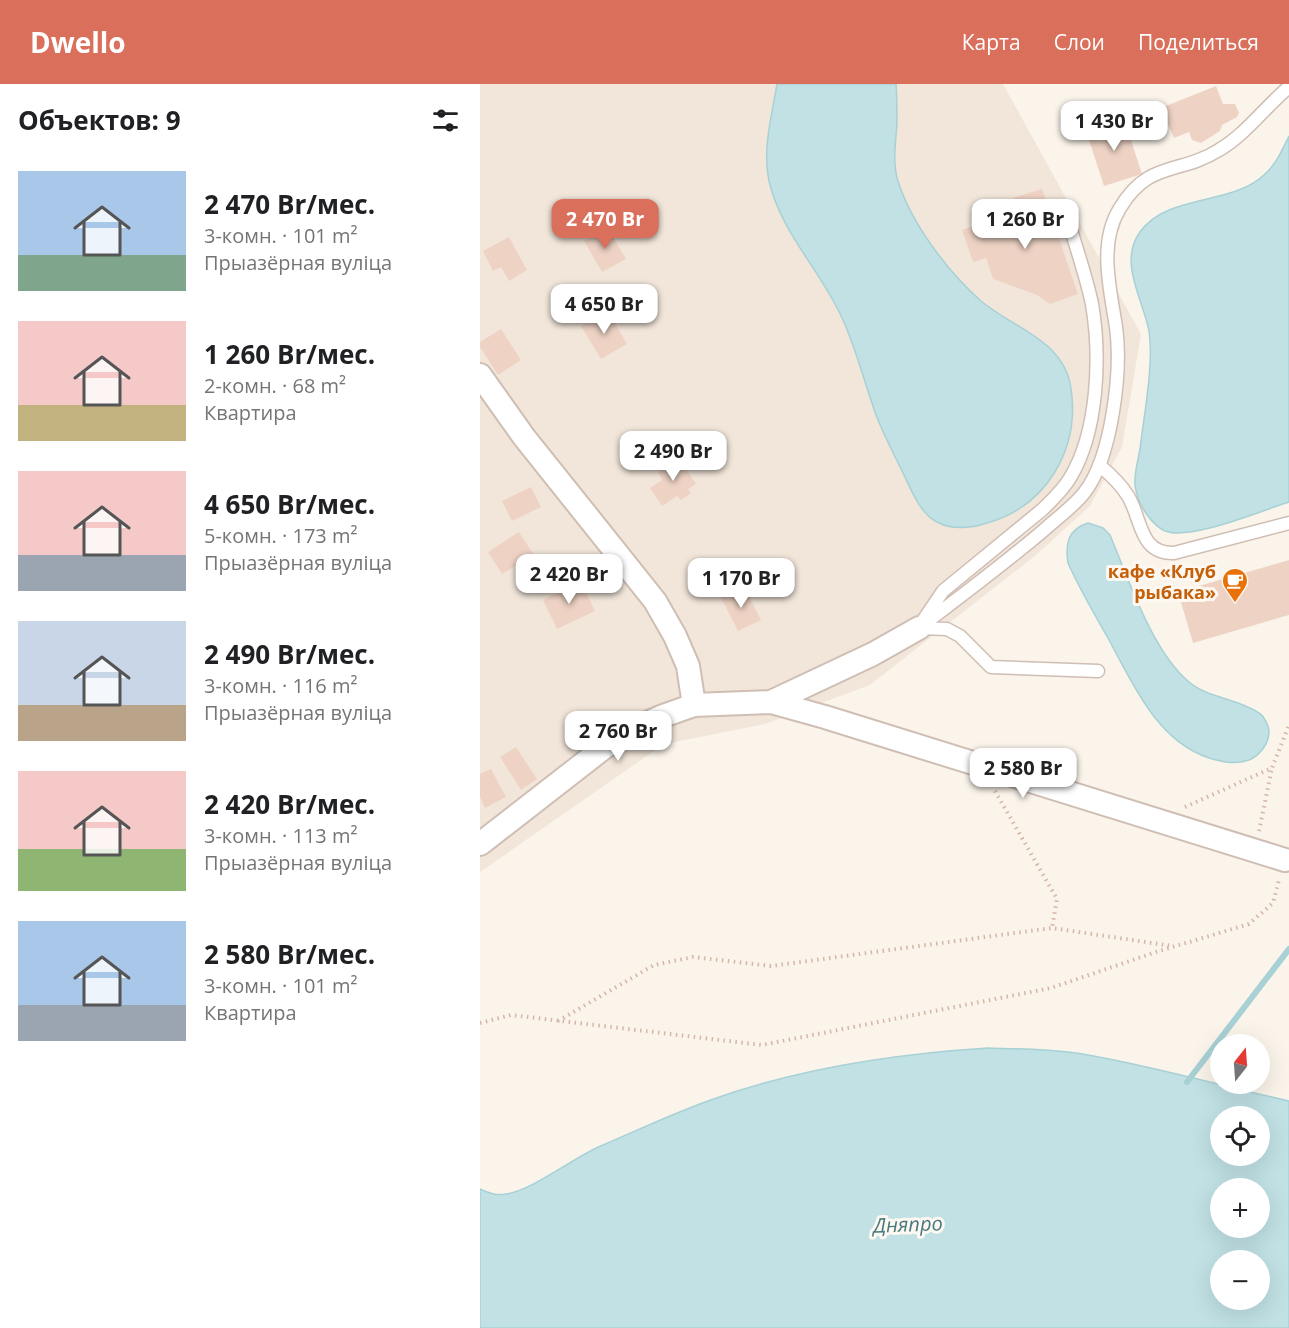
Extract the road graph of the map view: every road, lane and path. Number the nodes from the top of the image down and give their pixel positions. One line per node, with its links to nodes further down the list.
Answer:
1 (1289, 87): 4 (lane)
2 (1067, 216): 6 (lane)
3 (480, 375): 9 (street)
4 (1099, 465): 5 (lane); 6 (lane)
5 (1289, 523)
6 (919, 628): 7 (lane); 8 (street)
7 (1098, 671)
8 (771, 702): 9 (street); 11 (street)
9 (694, 705): 14 (street)
10 (1289, 725): 12 (path)
11 (979, 765): 13 (street); 17 (path)
12 (1272, 768): 13 (path); 15 (path)
13 (1157, 820): 15 (street)
14 (480, 844)
15 (1255, 850): 16 (street)
16 (1285, 860): 18 (path)
17 (1052, 928): 18 (path); 19 (path)
18 (1176, 946): 19 (path)
19 (557, 1021): 20 (path)
20 (480, 1023)

